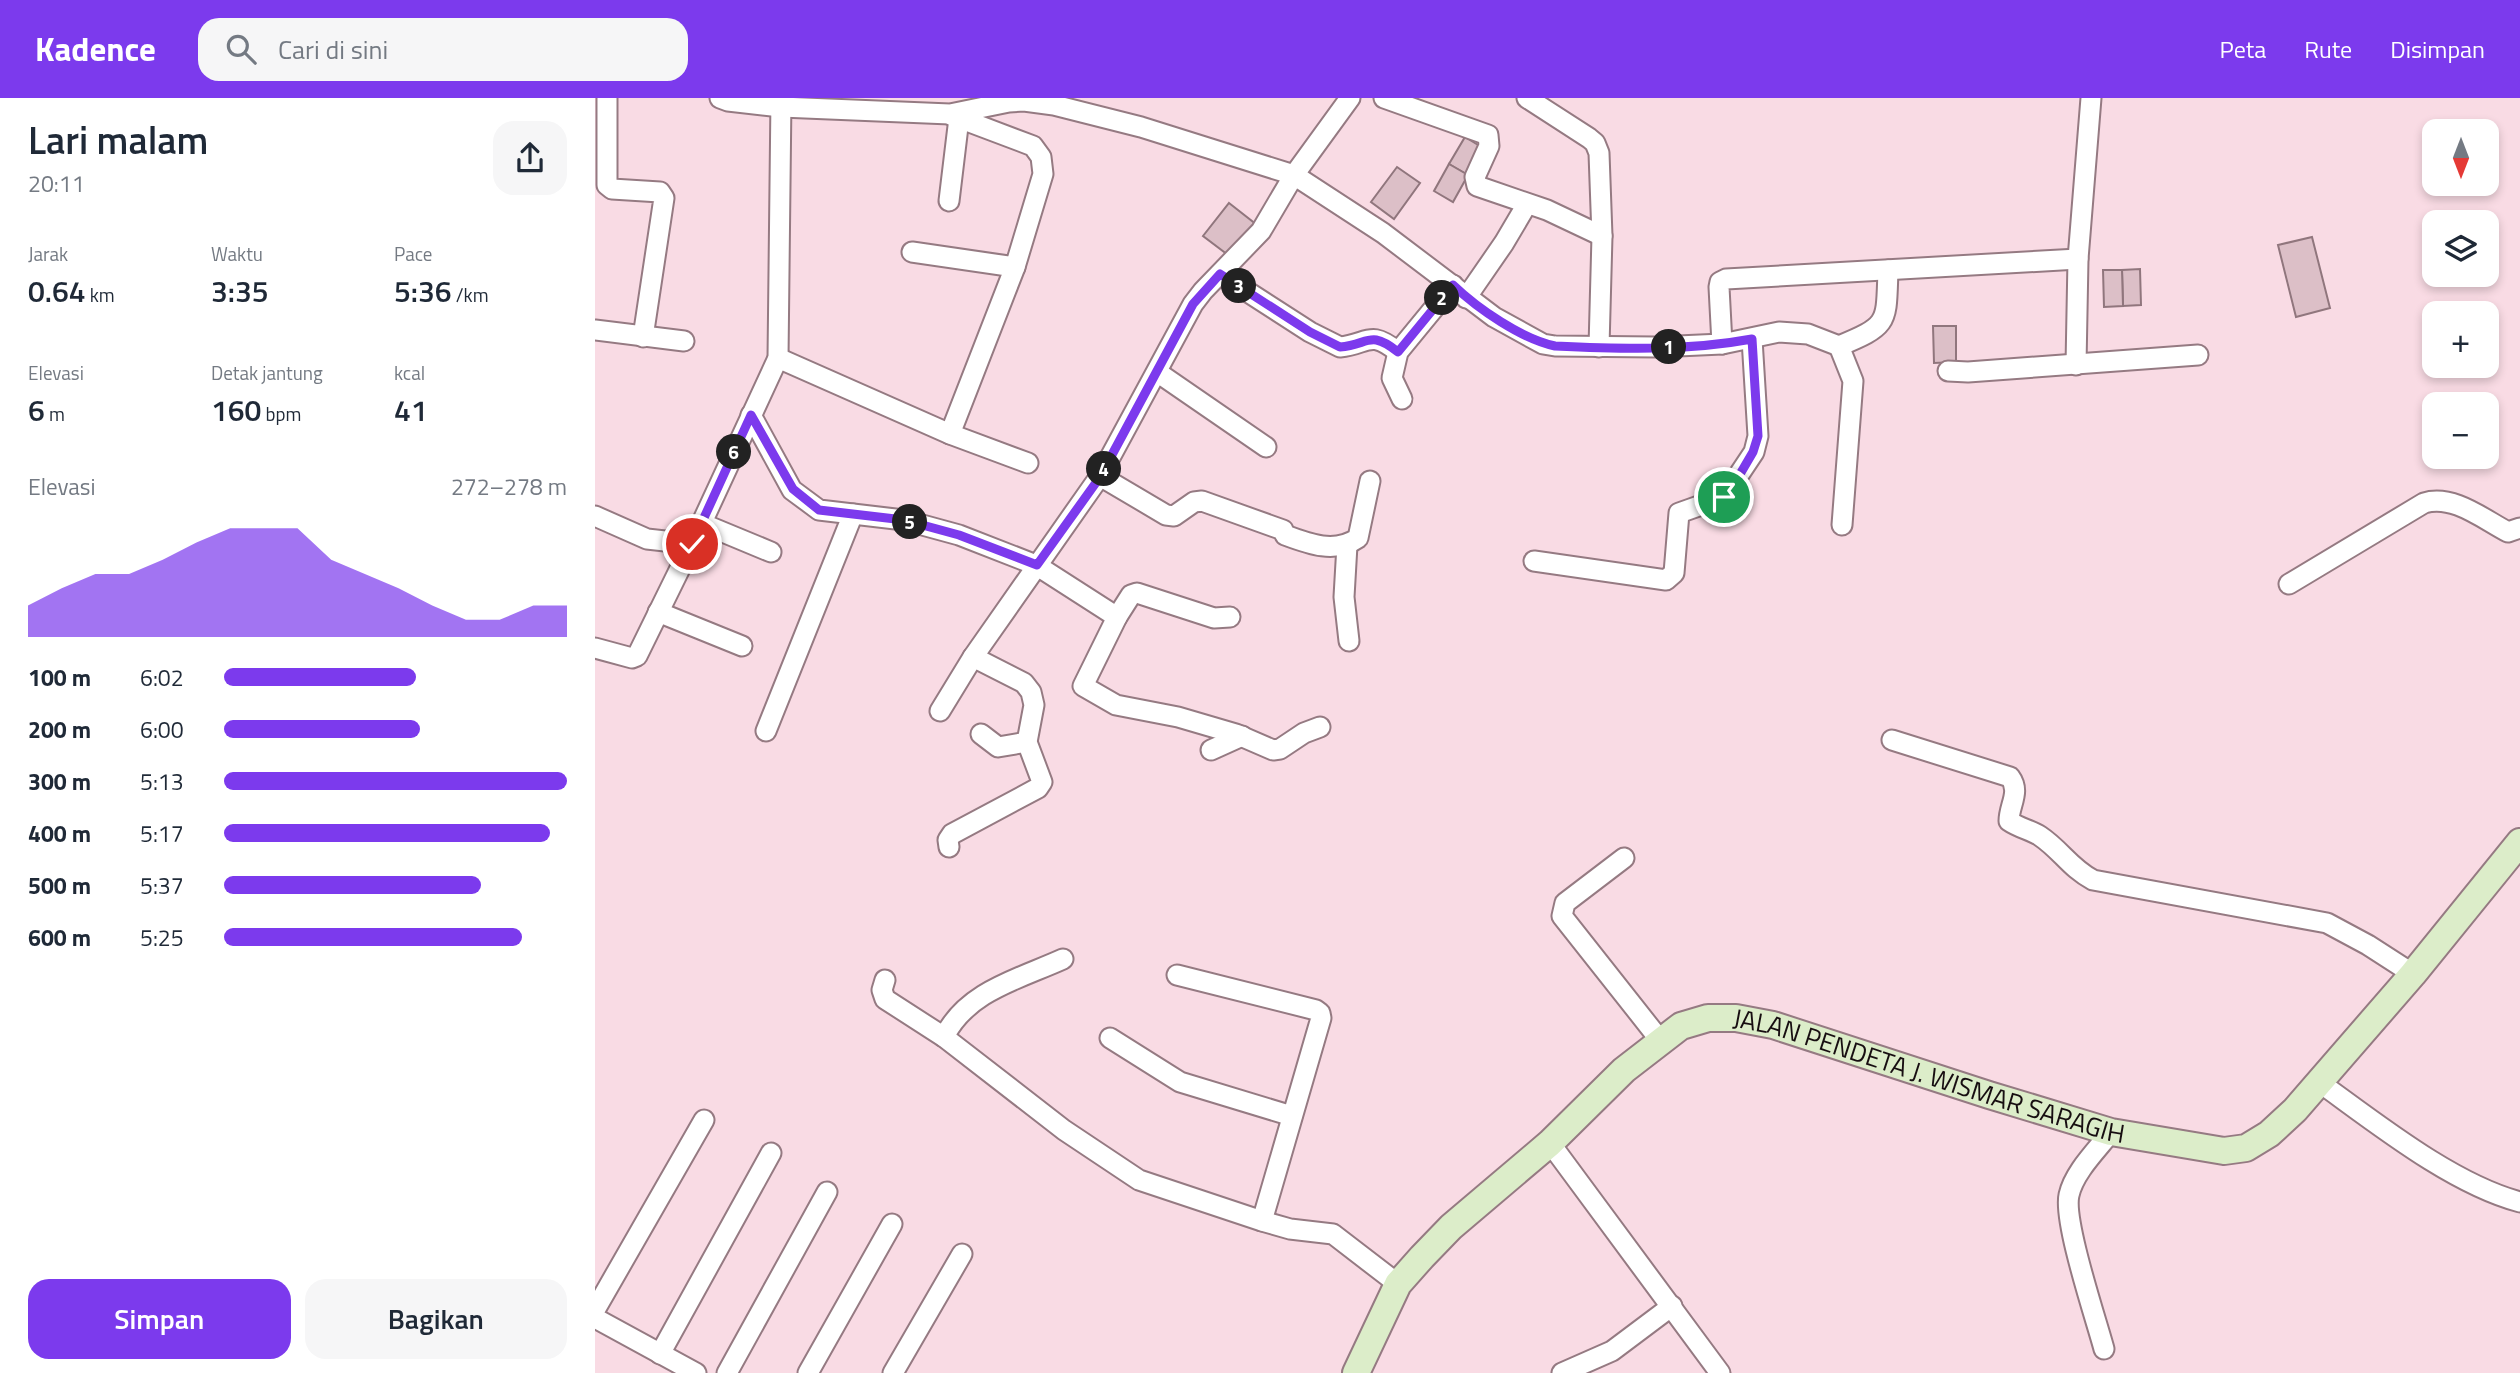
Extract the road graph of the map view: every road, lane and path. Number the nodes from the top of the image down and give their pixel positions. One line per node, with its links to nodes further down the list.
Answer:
1 (607, 98): 20 (street)
2 (720, 98): 7 (street)
3 (1350, 98): 9 (street)
4 (1384, 98): 11 (street)
5 (1527, 98): 12 (street)
6 (2091, 98): 14 (street)
7 (781, 103): 8 (street); 28 (street)
8 (944, 111): 9 (street); 10 (street); 15 (street)
9 (1294, 175): 17 (street); 18 (street)
10 (949, 201)
11 (1527, 204): 12 (street); 18 (street)
12 (1602, 236): 25 (street)
13 (912, 252): 15 (street)
14 (2078, 259): 16 (street); 29 (street)
15 (1016, 267): 34 (street)
16 (1888, 270): 23 (street); 24 (street)
17 (1220, 274): 26 (street); 31 (street)
18 (1460, 291): 25 (street); 26 (street)
19 (595, 330): 20 (street)
20 (643, 337): 22 (street)
21 (1752, 339): 23 (street); 24 (street); 47 (street)
22 (684, 341)
23 (1722, 344): 25 (street)
24 (1839, 346): 42 (street)
25 (1599, 347)
26 (1398, 352): 32 (street)
27 (2198, 355): 29 (street)
28 (778, 358): 33 (street); 34 (street)
29 (2076, 365): 30 (street)
30 (1948, 371)
31 (1157, 372): 35 (street); 37 (street)
32 (1402, 400)
33 (751, 415): 39 (street); 41 (street)
34 (950, 434): 36 (street)
35 (1266, 447)
36 (1027, 463)
37 (1100, 477): 45 (street); 48 (street)
38 (1370, 481): 45 (street)
39 (853, 514): 48 (street); 59 (street)
40 (595, 516): 44 (street)
41 (701, 523): 44 (street); 46 (street)
42 (1842, 525)
43 (2520, 527): 49 (street)
44 (692, 544): 50 (street)
45 (1347, 545): 53 (street)
46 (771, 552)
47 (1534, 561)
48 (1037, 565): 51 (street); 56 (street)
49 (2289, 584)
50 (658, 612): 54 (street); 55 (street)
51 (1117, 617): 52 (street); 61 (street)
52 (1230, 617)
53 (1349, 641)
54 (743, 646)
55 (595, 648)
56 (973, 657): 57 (street); 63 (street)
57 (940, 711)
58 (1319, 727): 61 (street)
59 (766, 730)
60 (981, 734): 63 (street)
61 (1242, 736): 64 (street)
62 (1892, 740): 69 (street)
63 (1027, 742): 66 (street)
64 (1210, 750)
65 (2520, 842): 69 (street, JALAN PENDETA J. WISMAR SARAGIH)
66 (949, 847)
67 (1624, 858): 74 (street)
68 (1063, 959): 72 (street)
69 (2413, 974): 75 (street, JALAN PENDETA J. WISMAR SARAGIH)
70 (1177, 975): 76 (street)
71 (885, 979): 72 (street)
72 (944, 1037): 83 (street)
73 (1110, 1038): 76 (street)
74 (1660, 1040): 78 (street, JALAN PENDETA J. WISMAR SARAGIH); 79 (street, JALAN PENDETA J. WISMAR SARAGIH)
75 (2319, 1082): 78 (street, JALAN PENDETA J. WISMAR SARAGIH); 82 (street)
76 (1292, 1116): 83 (street)
77 (704, 1120): 88 (street)
78 (2111, 1132): 90 (street)
79 (1549, 1143): 86 (street, JALAN PENDETA J. WISMAR SARAGIH); 87 (street)
80 (771, 1153): 91 (street)
81 (827, 1192): 93 (street)
82 (2520, 1202)
83 (1262, 1221): 86 (street)
84 (892, 1224): 94 (street)
85 (962, 1254): 95 (street)
86 (1398, 1284): 96 (street, JALAN PENDETA J. WISMAR SARAGIH)
87 (1672, 1306): 97 (street); 98 (street)
88 (595, 1310)
89 (595, 1318): 91 (street)
90 (2104, 1349)
91 (660, 1354): 92 (street)
92 (696, 1373)
93 (727, 1373)
94 (808, 1373)
95 (893, 1373)
96 (1356, 1373)
97 (1562, 1373)
98 (1720, 1373)

